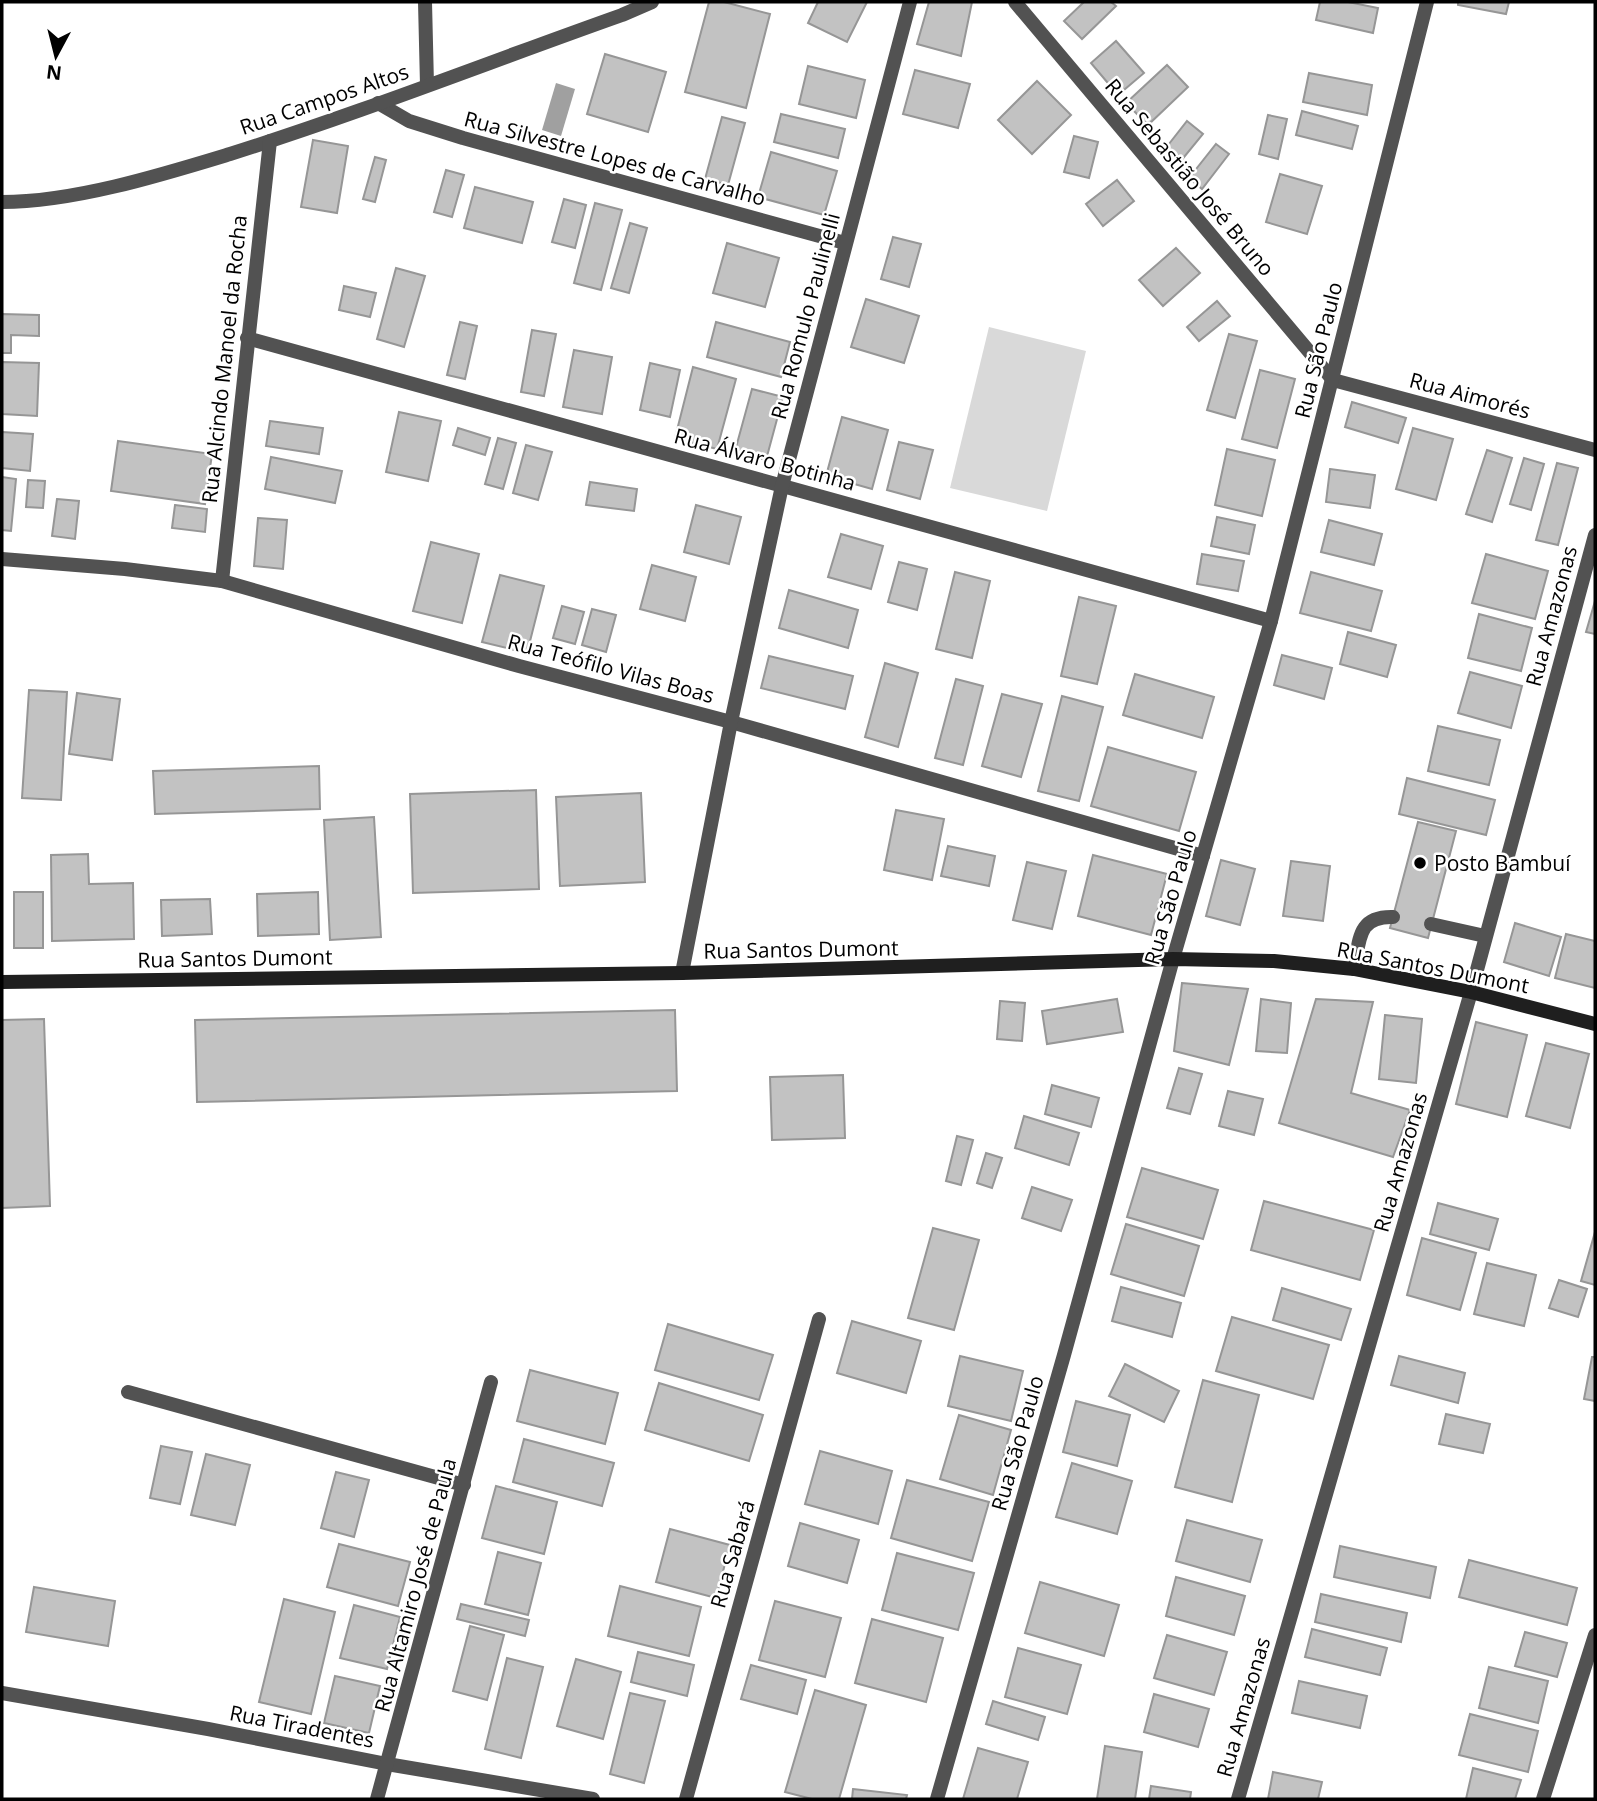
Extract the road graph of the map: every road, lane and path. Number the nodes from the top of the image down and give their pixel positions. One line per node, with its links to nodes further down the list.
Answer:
1 (425, 2): 7 (street)
2 (652, 2): 6 (street, Rua Campos Altos)
3 (910, 2): 11 (street, Rua Romulo Paulinelli)
4 (1015, 2): 13 (street, Rua Sebastião José Bruno)
5 (1427, 2): 13 (street, Rua São Paulo)
6 (623, 8): 7 (street, Rua Campos Altos)
7 (427, 85): 8 (street, Rua Campos Altos)
8 (378, 103): 9 (street, Rua Campos Altos); 11 (street, Rua Silvestre Lopes de Carvalho)
9 (270, 141): 10 (street, Rua Campos Altos); 12 (street, Rua Alcindo Manoel da Rocha)
10 (2, 202)
11 (845, 243): 15 (street, Rua Romulo Paulinelli)
12 (247, 338): 15 (street, Rua Álvaro Botinha); 18 (street, Rua Alcindo Manoel da Rocha)
13 (1333, 380): 14 (street, Rua Aimorés); 19 (street, Rua São Paulo)
14 (1595, 450)
15 (782, 486): 19 (street, Rua Álvaro Botinha); 20 (street, Rua Romulo Paulinelli)
16 (1595, 535): 24 (street, Rua Amazonas)
17 (2, 559): 18 (street, Rua Teófilo Vilas Boas)
18 (222, 581): 20 (street, Rua Teófilo Vilas Boas)
19 (1271, 621): 21 (street, Rua São Paulo)
20 (731, 722): 21 (street, Rua Teófilo Vilas Boas); 27 (street, Rua Romulo Paulinelli)
21 (1203, 856): 25 (street, Rua São Paulo)
22 (1393, 917): 26 (street)
23 (1431, 924): 24 (street)
24 (1485, 936): 29 (street, Rua Amazonas)
25 (1173, 959): 26 (main road, Rua Santos Dumont); 27 (main road, Rua Santos Dumont); 41 (street, Rua São Paulo)
26 (1354, 969): 29 (main road, Rua Santos Dumont)
27 (682, 973): 28 (main road, Rua Santos Dumont)
28 (2, 982)
29 (1471, 992): 30 (main road, Rua Santos Dumont); 42 (street, Rua Amazonas)
30 (1595, 1024)
31 (819, 1319): 40 (street, Rua Sabará)
32 (491, 1381): 34 (street, Rua Altamiro José de Paula)
33 (128, 1392): 34 (street)
34 (464, 1485): 37 (street, Rua Altamiro José de Paula)
35 (1595, 1635): 43 (street)
36 (2, 1693): 37 (street, Rua Tiradentes)
37 (387, 1764): 38 (street, Rua Altamiro José de Paula); 39 (street, Rua Tiradentes)
38 (377, 1799)
39 (593, 1799)
40 (686, 1799)
41 (937, 1799)
42 (1238, 1799)
43 (1543, 1799)

